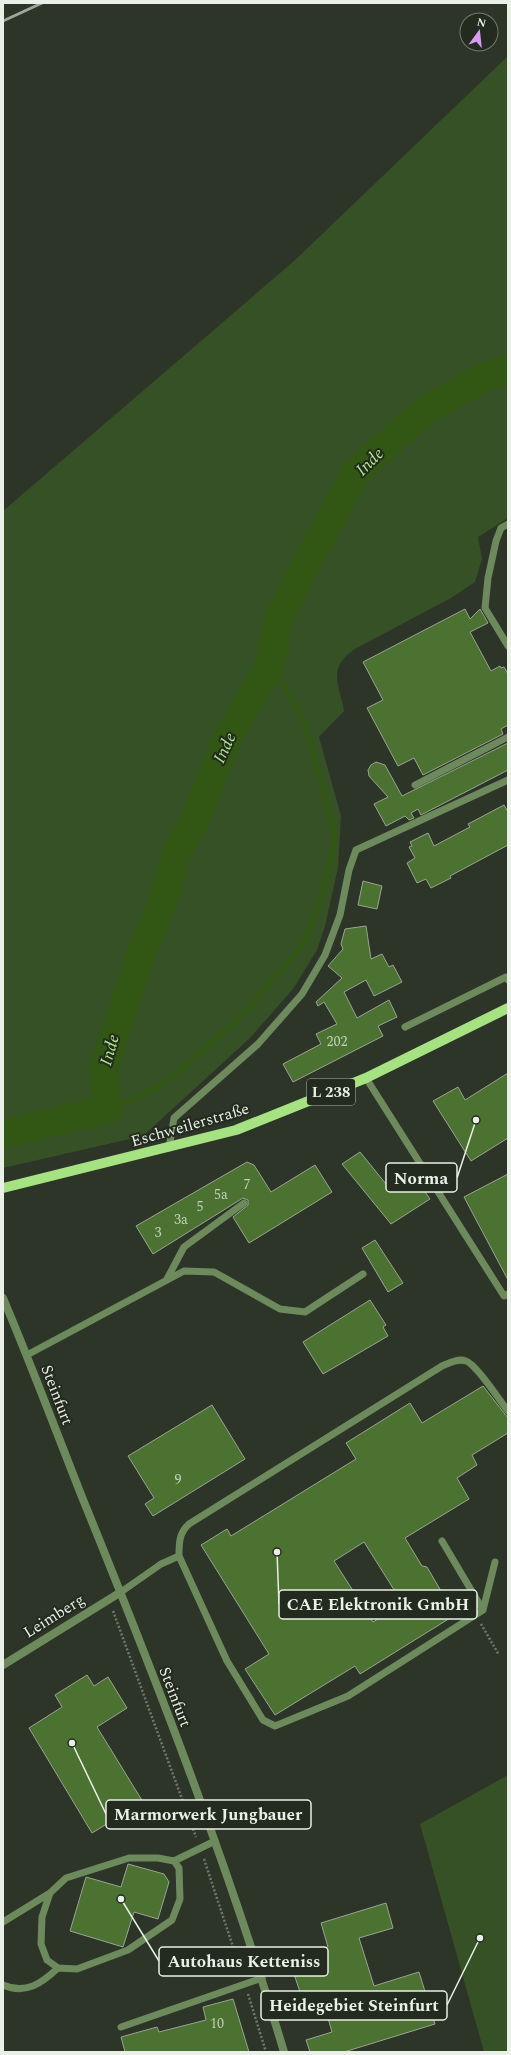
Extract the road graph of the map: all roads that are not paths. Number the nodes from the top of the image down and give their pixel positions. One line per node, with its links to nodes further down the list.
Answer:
1 (508, 524): 2 (lane)
2 (508, 646)
3 (508, 737): 5 (lane)
4 (508, 780): 10 (lane)
5 (415, 785)
6 (508, 980): 8 (lane)
7 (508, 1008): 9 (main road, Eschweilerstraße / L 238)
8 (405, 1027)
9 (366, 1078): 10 (main road, Eschweilerstraße / L 238); 15 (lane)
10 (169, 1148): 11 (main road, Eschweilerstraße / L 238)
11 (3, 1188)
12 (244, 1203): 14 (lane)
13 (363, 1274): 14 (lane, Steinfurt)
14 (166, 1280): 17 (lane, Steinfurt)
15 (508, 1294)
16 (3, 1298): 17 (street, Steinfurt)
17 (27, 1355): 22 (street, Steinfurt)
18 (508, 1411): 20 (lane)
19 (442, 1541): 23 (lane)
20 (179, 1556): 22 (lane); 23 (lane)
21 (495, 1562): 23 (lane)
22 (121, 1592): 24 (street, Leimberg); 25 (street, Steinfurt)
23 (483, 1610)
24 (3, 1665)
25 (215, 1841): 26 (lane); 30 (street, Steinfurt)
26 (174, 1861): 27 (lane); 29 (lane)
27 (50, 1893): 28 (lane); 29 (lane)
28 (3, 1922)
29 (58, 1968): 31 (lane)
30 (262, 1978): 32 (lane); 33 (street, Steinfurt)
31 (3, 1985)
32 (121, 2027)
33 (284, 2052)

